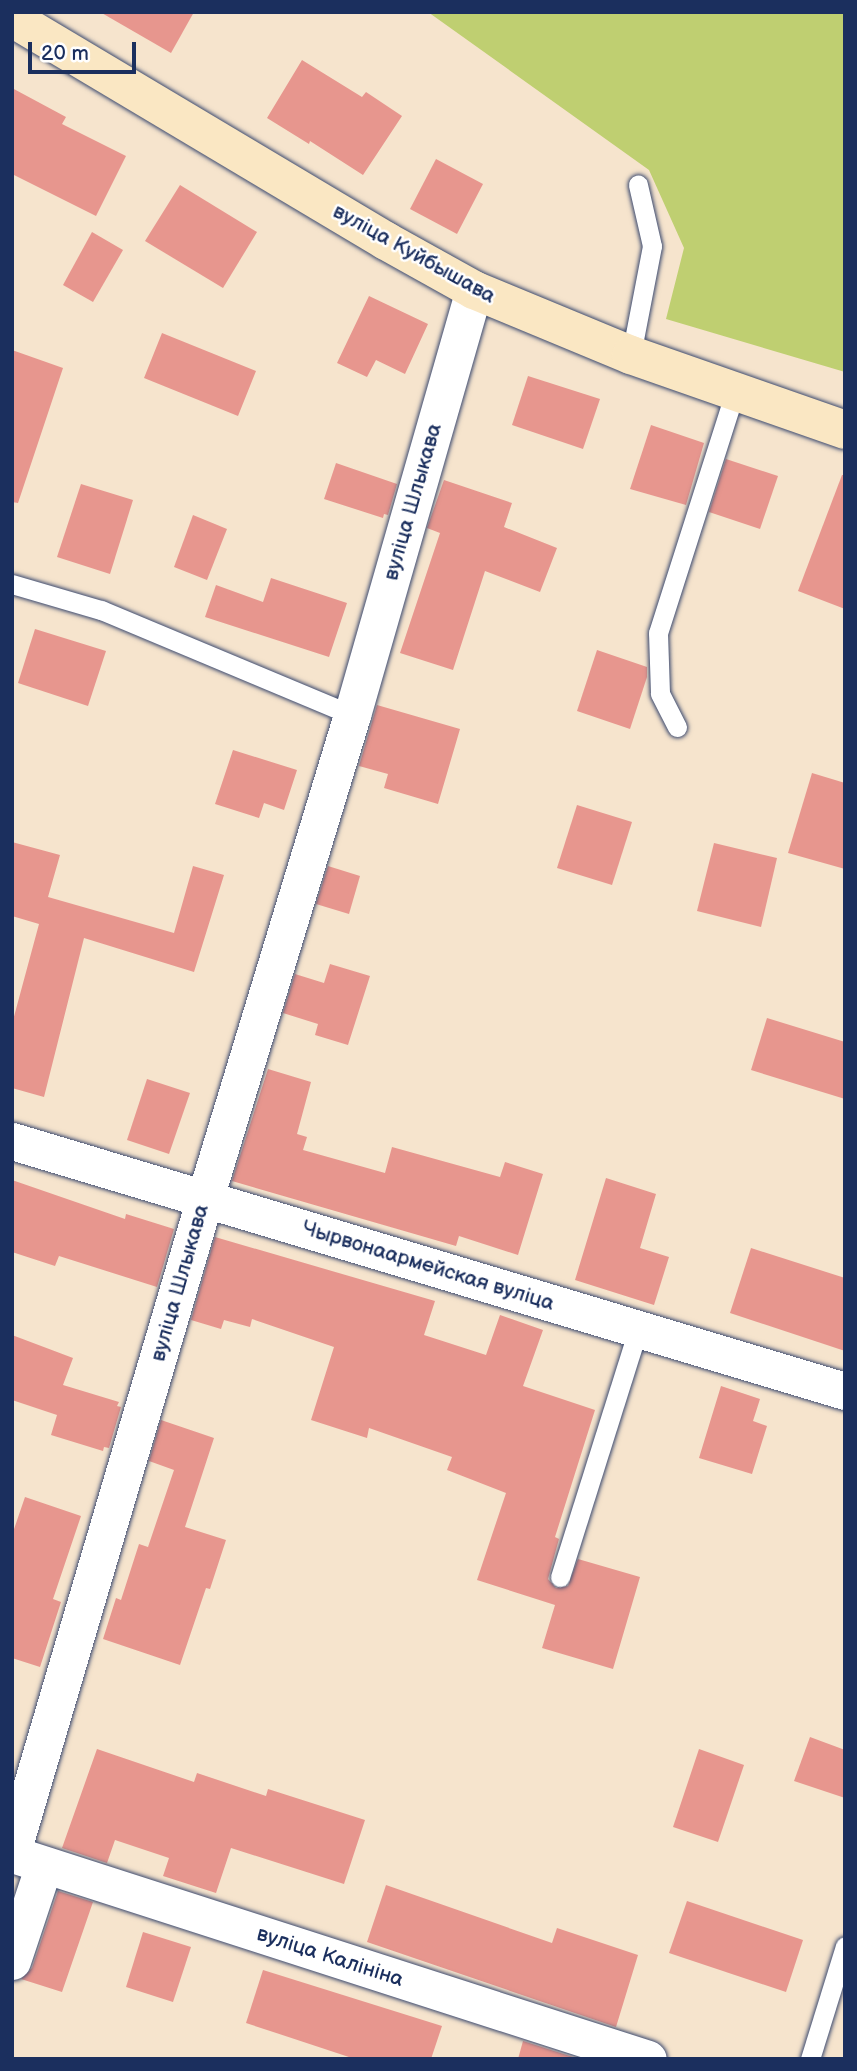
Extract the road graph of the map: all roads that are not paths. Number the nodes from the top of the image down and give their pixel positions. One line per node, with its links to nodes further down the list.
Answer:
1 (12, 18): 3 (main road, вуліца Куйбышава)
2 (638, 185): 4 (lane)
3 (474, 290): 4 (main road, вуліца Куйбышава); 8 (street, вуліца Шлыкава)
4 (631, 355): 5 (main road, вуліца Куйбышава)
5 (735, 392): 6 (main road, вуліца Куйбышава); 9 (lane)
6 (845, 430)
7 (12, 583): 8 (lane)
8 (352, 715): 11 (street, вуліца Шлыкава)
9 (677, 727)
10 (12, 1141): 11 (street, Чырвонаармейская вуліца)
11 (205, 1198): 12 (street, Чырвонаармейская вуліца); 15 (street, вуліца Шлыкава)
12 (638, 1330): 13 (street, Чырвонаармейская вуліца); 14 (lane)
13 (845, 1391)
14 (560, 1577)
15 (23, 1857): 17 (street, вуліца Шлыкава); 18 (street, вуліца Калініна)
16 (845, 1946): 19 (lane)
17 (12, 1961)
18 (649, 2059)
19 (810, 2059)

